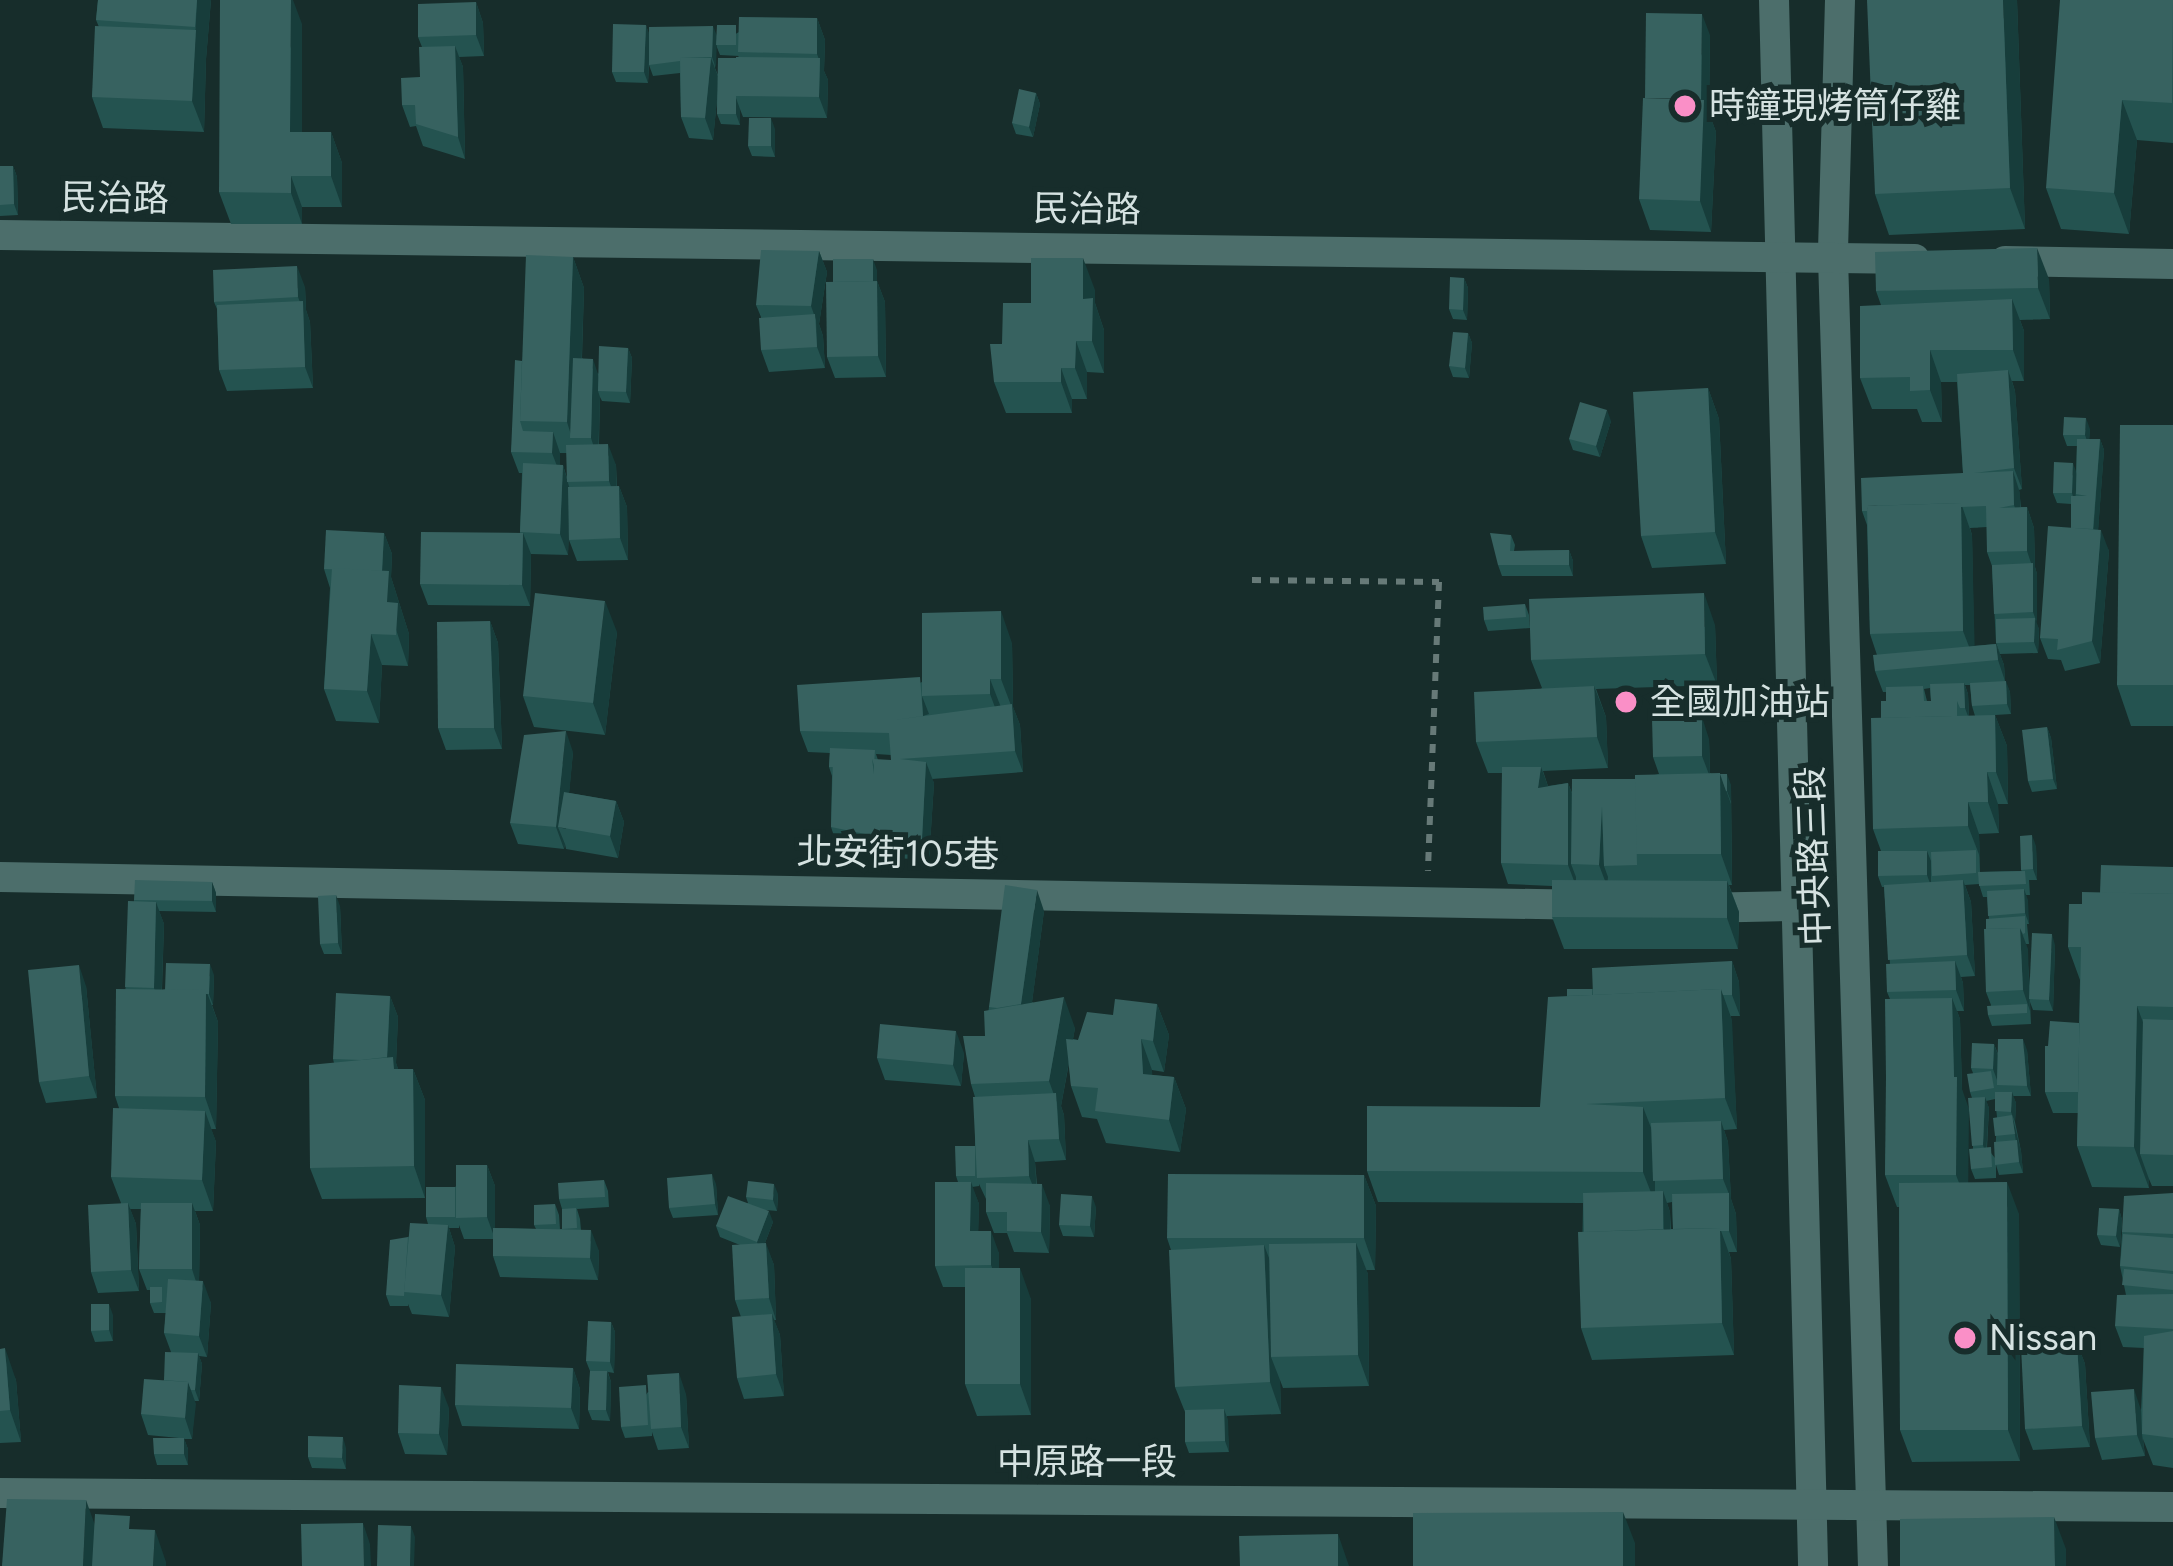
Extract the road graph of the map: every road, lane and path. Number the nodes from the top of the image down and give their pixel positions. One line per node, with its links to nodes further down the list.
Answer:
1 (1774, 0): 4 (street, 中央路三段)
2 (1840, 0): 5 (street, 中央路三段)
3 (0, 235): 4 (street, 民治路)
4 (1775, 257): 5 (street, 民治路); 10 (street, 中央路三段)
5 (1833, 258): 6 (street, 民治路); 13 (street, 中央路三段)
6 (2173, 264)
7 (1252, 580): 9 (path)
8 (0, 877): 9 (street, 北安街105巷)
9 (1426, 902): 10 (street, 北安街105巷)
10 (1794, 906): 12 (street, 中央路三段)
11 (0, 1493): 12 (street, 中原路一段)
12 (1811, 1506): 13 (street, 中原路一段); 15 (street, 中央路三段)
13 (1873, 1508): 14 (street, 中原路一段); 16 (street, 中央路三段)
14 (2173, 1508)
15 (1813, 1566)
16 (1873, 1566)

